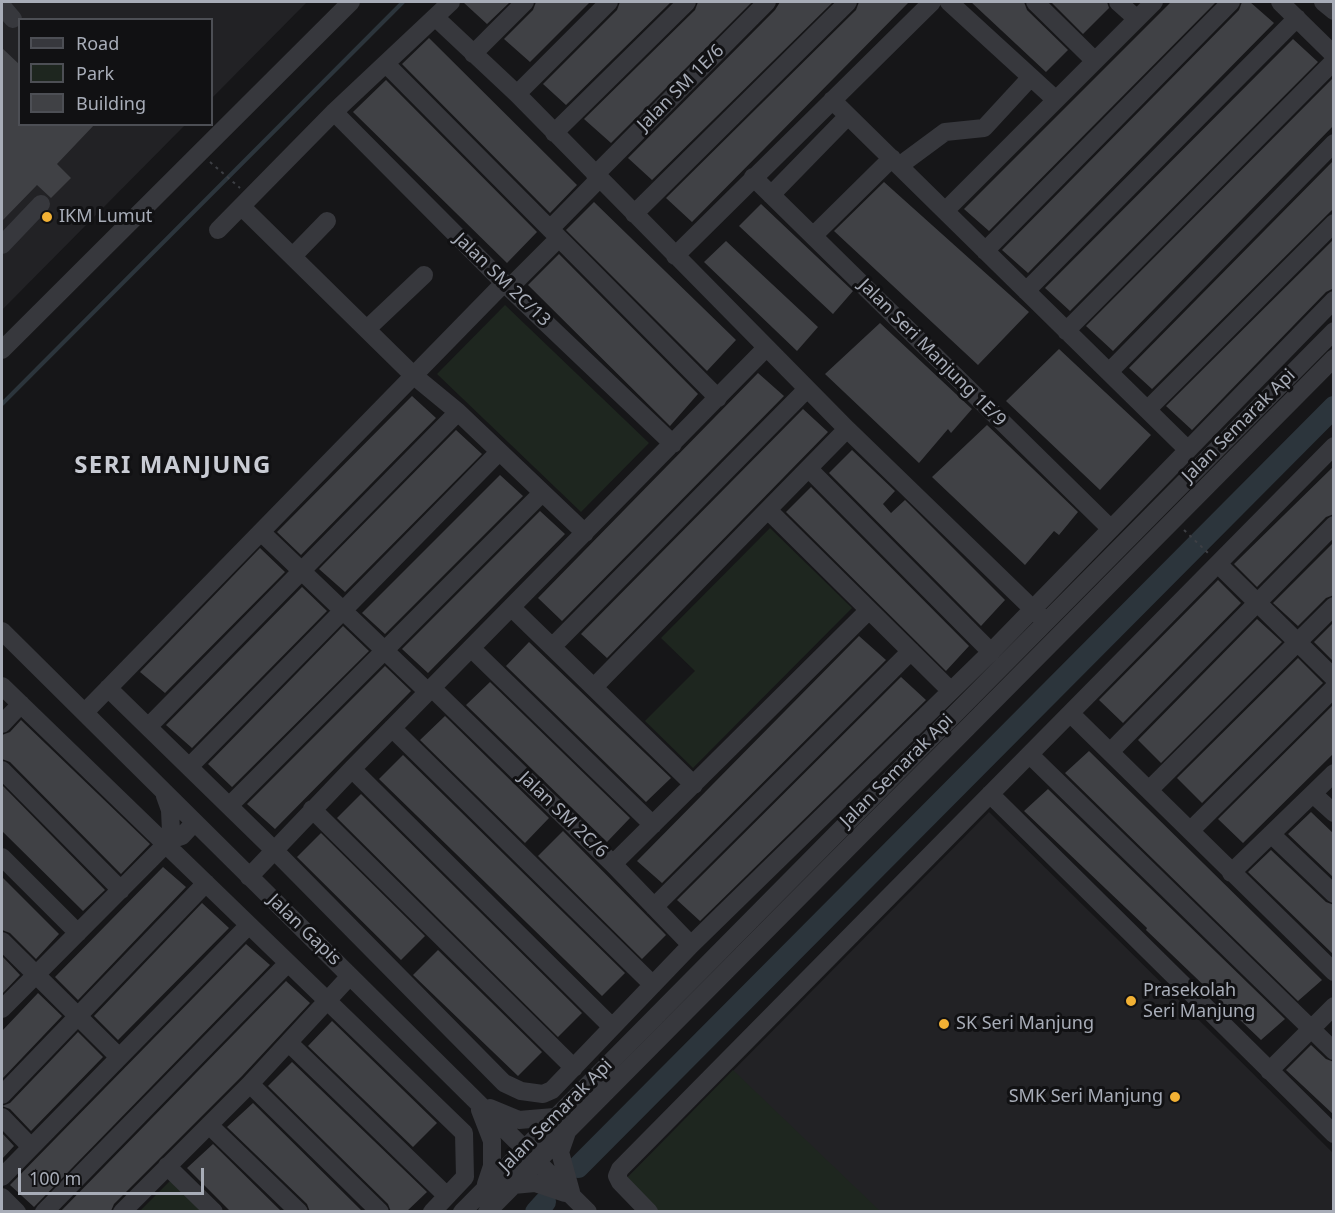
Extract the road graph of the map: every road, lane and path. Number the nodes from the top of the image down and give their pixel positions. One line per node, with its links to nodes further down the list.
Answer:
1 (351, 2): 59 (street)
2 (451, 2): 17 (street)
3 (525, 2): 20 (street)
4 (609, 2): 26 (street)
5 (687, 2): 31 (street)
6 (767, 2): 35 (street, Jalan SM 1E/6)
7 (848, 2): 42 (street)
8 (932, 2): 27 (street)
9 (949, 2): 25 (street)
10 (1035, 2): 22 (street)
11 (1118, 2): 19 (street)
12 (1154, 2): 19 (street)
13 (1232, 2): 49 (street)
14 (1280, 2): 18 (street)
15 (1323, 2): 16 (street)
16 (1334, 11)
17 (435, 17): 20 (street); 24 (street)
18 (1297, 18): 21 (street); 54 (street)
19 (1137, 19): 22 (street)
20 (473, 54): 26 (street)
21 (1334, 55)
22 (1095, 61): 28 (street)
23 (1334, 61): 57 (street)
24 (387, 65): 29 (street); 46 (street)
25 (1031, 77): 28 (street); 33 (street)
26 (516, 94): 31 (street)
27 (832, 100): 30 (street); 36 (street)
28 (1056, 100): 41 (street)
29 (334, 112): 40 (street); 53 (street, Jalan SM 2C/13)
30 (848, 116): 33 (street); 38 (street)
31 (554, 134): 35 (street)
32 (1334, 143): 62 (street)
33 (895, 162): 41 (street); 47 (street)
34 (216, 166): 37 (path)
35 (597, 177): 42 (street); 46 (street, Jalan SM 1E/6)
36 (753, 177): 38 (street, Jalan Seri Manjung 1E/9); 51 (street)
37 (237, 186)
38 (771, 195): 47 (street, Jalan Seri Manjung 1E/9)
39 (41, 204): 48 (street)
40 (242, 207): 45 (street); 50 (street)
41 (945, 211): 49 (street)
42 (634, 214): 51 (street)
43 (327, 220): 50 (street)
44 (1334, 223): 66 (street)
45 (218, 230)
46 (554, 233): 53 (street, Jalan SM 1E/6); 65 (street)
47 (813, 236): 77 (street, Jalan Seri Manjung 1E/9)
48 (2, 245)
49 (986, 251): 54 (street)
50 (293, 256): 56 (street)
51 (675, 256): 60 (street)
52 (423, 275): 56 (street)
53 (506, 286): 63 (street, Jalan SM 1E/6); 69 (street, Jalan SM 2C/13)
54 (1026, 291): 57 (street)
55 (1334, 300): 71 (street)
56 (368, 328): 63 (street)
57 (1066, 330): 62 (street)
58 (1334, 331): 88 (street, Jalan Semarak Api)
59 (4, 342)
60 (766, 348): 64 (street); 65 (street)
61 (1334, 358): 88 (street, Jalan Semarak Api)
62 (1109, 372): 66 (street)
63 (413, 375): 67 (street); 79 (street, Jalan SM 1E/6)
64 (807, 389): 68 (street); 91 (street)
65 (718, 398): 69 (street)
66 (1147, 410): 71 (street)
67 (458, 412): 72 (street); 82 (street)
68 (847, 429): 73 (street); 88 (street)
69 (673, 444): 80 (street)
70 (1334, 446): 81 (street)
71 (1188, 450): 77 (street)
72 (499, 452): 74 (street); 87 (street)
73 (809, 469): 75 (street); 95 (street)
74 (542, 493): 80 (street); 93 (street)
75 (769, 511): 86 (street); 98 (street)
76 (1334, 525): 83 (street)
77 (1111, 529): 88 (street)
78 (1186, 531): 81 (path)
79 (261, 532): 82 (street, Jalan SM 2C/6); 99 (street, Jalan SM 1E/6)
80 (585, 533): 85 (street)
81 (1213, 558): 83 (street); 105 (street)
82 (301, 571): 87 (street, Jalan SM 2C/6); 107 (street)
83 (1258, 603): 90 (street); 109 (street)
84 (1334, 606): 90 (street)
85 (512, 608): 91 (street); 92 (street)
86 (869, 610): 94 (street); 115 (street)
87 (343, 611): 93 (street, Jalan SM 2C/6); 111 (street)
88 (1046, 621): 95 (street); 159 (street, Jalan Semarak Api)
89 (2, 631): 104 (street, Jalan Gapis)
90 (1297, 642): 96 (street); 116 (street)
91 (552, 647): 98 (street)
92 (471, 648): 101 (street); 122 (street)
93 (385, 651): 101 (street, Jalan SM 2C/6); 119 (street)
94 (911, 651): 102 (street); 134 (street)
95 (991, 652): 102 (street)
96 (1334, 678)
97 (2, 686): 103 (street)
98 (594, 687): 115 (street)
99 (108, 688): 104 (street, Jalan SM 1E/6); 107 (street)
100 (1334, 688): 123 (street)
101 (430, 690): 108 (street); 128 (street, Jalan SM 2C/6)
102 (951, 691): 138 (street)
103 (21, 704): 106 (street); 124 (street)
104 (85, 712): 124 (street, Jalan Gapis)
105 (1071, 714): 109 (street); 110 (street)
106 (2, 724)
107 (148, 727): 111 (street)
108 (392, 728): 112 (street); 143 (street)
109 (1110, 752): 116 (street)
110 (1030, 755): 117 (street); 149 (street)
111 (189, 767): 119 (street)
112 (352, 768): 120 (street); 148 (street)
113 (2, 770): 132 (street)
114 (1334, 773): 118 (street)
115 (694, 785): 122 (street)
116 (1149, 790): 123 (street)
117 (990, 794): 154 (street); 181 (street)
118 (1313, 794): 121 (street); 125 (street)
119 (229, 806): 126 (street)
120 (312, 809): 126 (street); 153 (street)
121 (1334, 813)
122 (653, 825): 128 (street)
123 (1190, 831): 129 (street)
124 (178, 832): 130 (street, Jalan Gapis); 131 (street); 132 (street)
125 (1271, 834): 129 (street); 133 (street)
126 (274, 850): 130 (street); 153 (street)
127 (2, 856): 136 (street)
128 (613, 864): 134 (street, Jalan SM 2C/6)
129 (1231, 873): 140 (street)
130 (249, 877): 142 (street, Jalan Gapis)
131 (206, 883): 135 (street); 147 (street)
132 (121, 890): 136 (street)
133 (1334, 894)
134 (654, 907): 138 (street, Jalan SM 2C/6)
135 (248, 926): 139 (street); 152 (street)
136 (78, 933): 141 (street)
137 (2, 941): 141 (street)
138 (691, 945): 143 (street)
139 (287, 964): 144 (street); 172 (street)
140 (1334, 972)
141 (36, 974): 146 (street); 147 (street)
142 (350, 976): 144 (street); 157 (street, Jalan Gapis)
143 (653, 985): 148 (street)
144 (326, 1003): 150 (street); 168 (street)
145 (1334, 1006): 149 (street)
146 (2, 1008)
147 (78, 1017): 152 (street); 156 (street)
148 (612, 1027): 153 (street)
149 (1311, 1029): 151 (street); 154 (street)
150 (289, 1043): 155 (street); 168 (street)
151 (1334, 1052)
152 (119, 1057): 162 (street)
153 (574, 1068)
154 (1269, 1071): 161 (street)
155 (250, 1084): 160 (street); 176 (street)
156 (2, 1095)
157 (476, 1100): 159 (street); 163 (street, Jalan Gapis); 167 (street)
158 (2, 1117): 162 (street)
159 (562, 1122): 163 (street, Jalan Semarak Api); 169 (street)
160 (209, 1125): 164 (street); 175 (street)
161 (1334, 1134)
162 (31, 1147): 165 (street)
163 (530, 1154): 166 (street, Jalan Semarak Api); 167 (street, Jalan Semarak Api); 169 (street, Jalan Gapis)
164 (168, 1166): 173 (street); 174 (street)
165 (2, 1177)
166 (513, 1185): 169 (street); 179 (street, Jalan Semarak Api)
167 (484, 1190): 178 (street, Jalan Semarak Api)
168 (447, 1196): 177 (street)
169 (573, 1196): 180 (street, Jalan Gapis)
170 (2, 1197): 171 (street)
171 (17, 1212)
172 (44, 1212)
173 (122, 1212)
174 (214, 1212)
175 (299, 1212)
176 (380, 1212)
177 (432, 1212)
178 (462, 1212)
179 (487, 1212)
180 (588, 1212)
181 (649, 1212)

